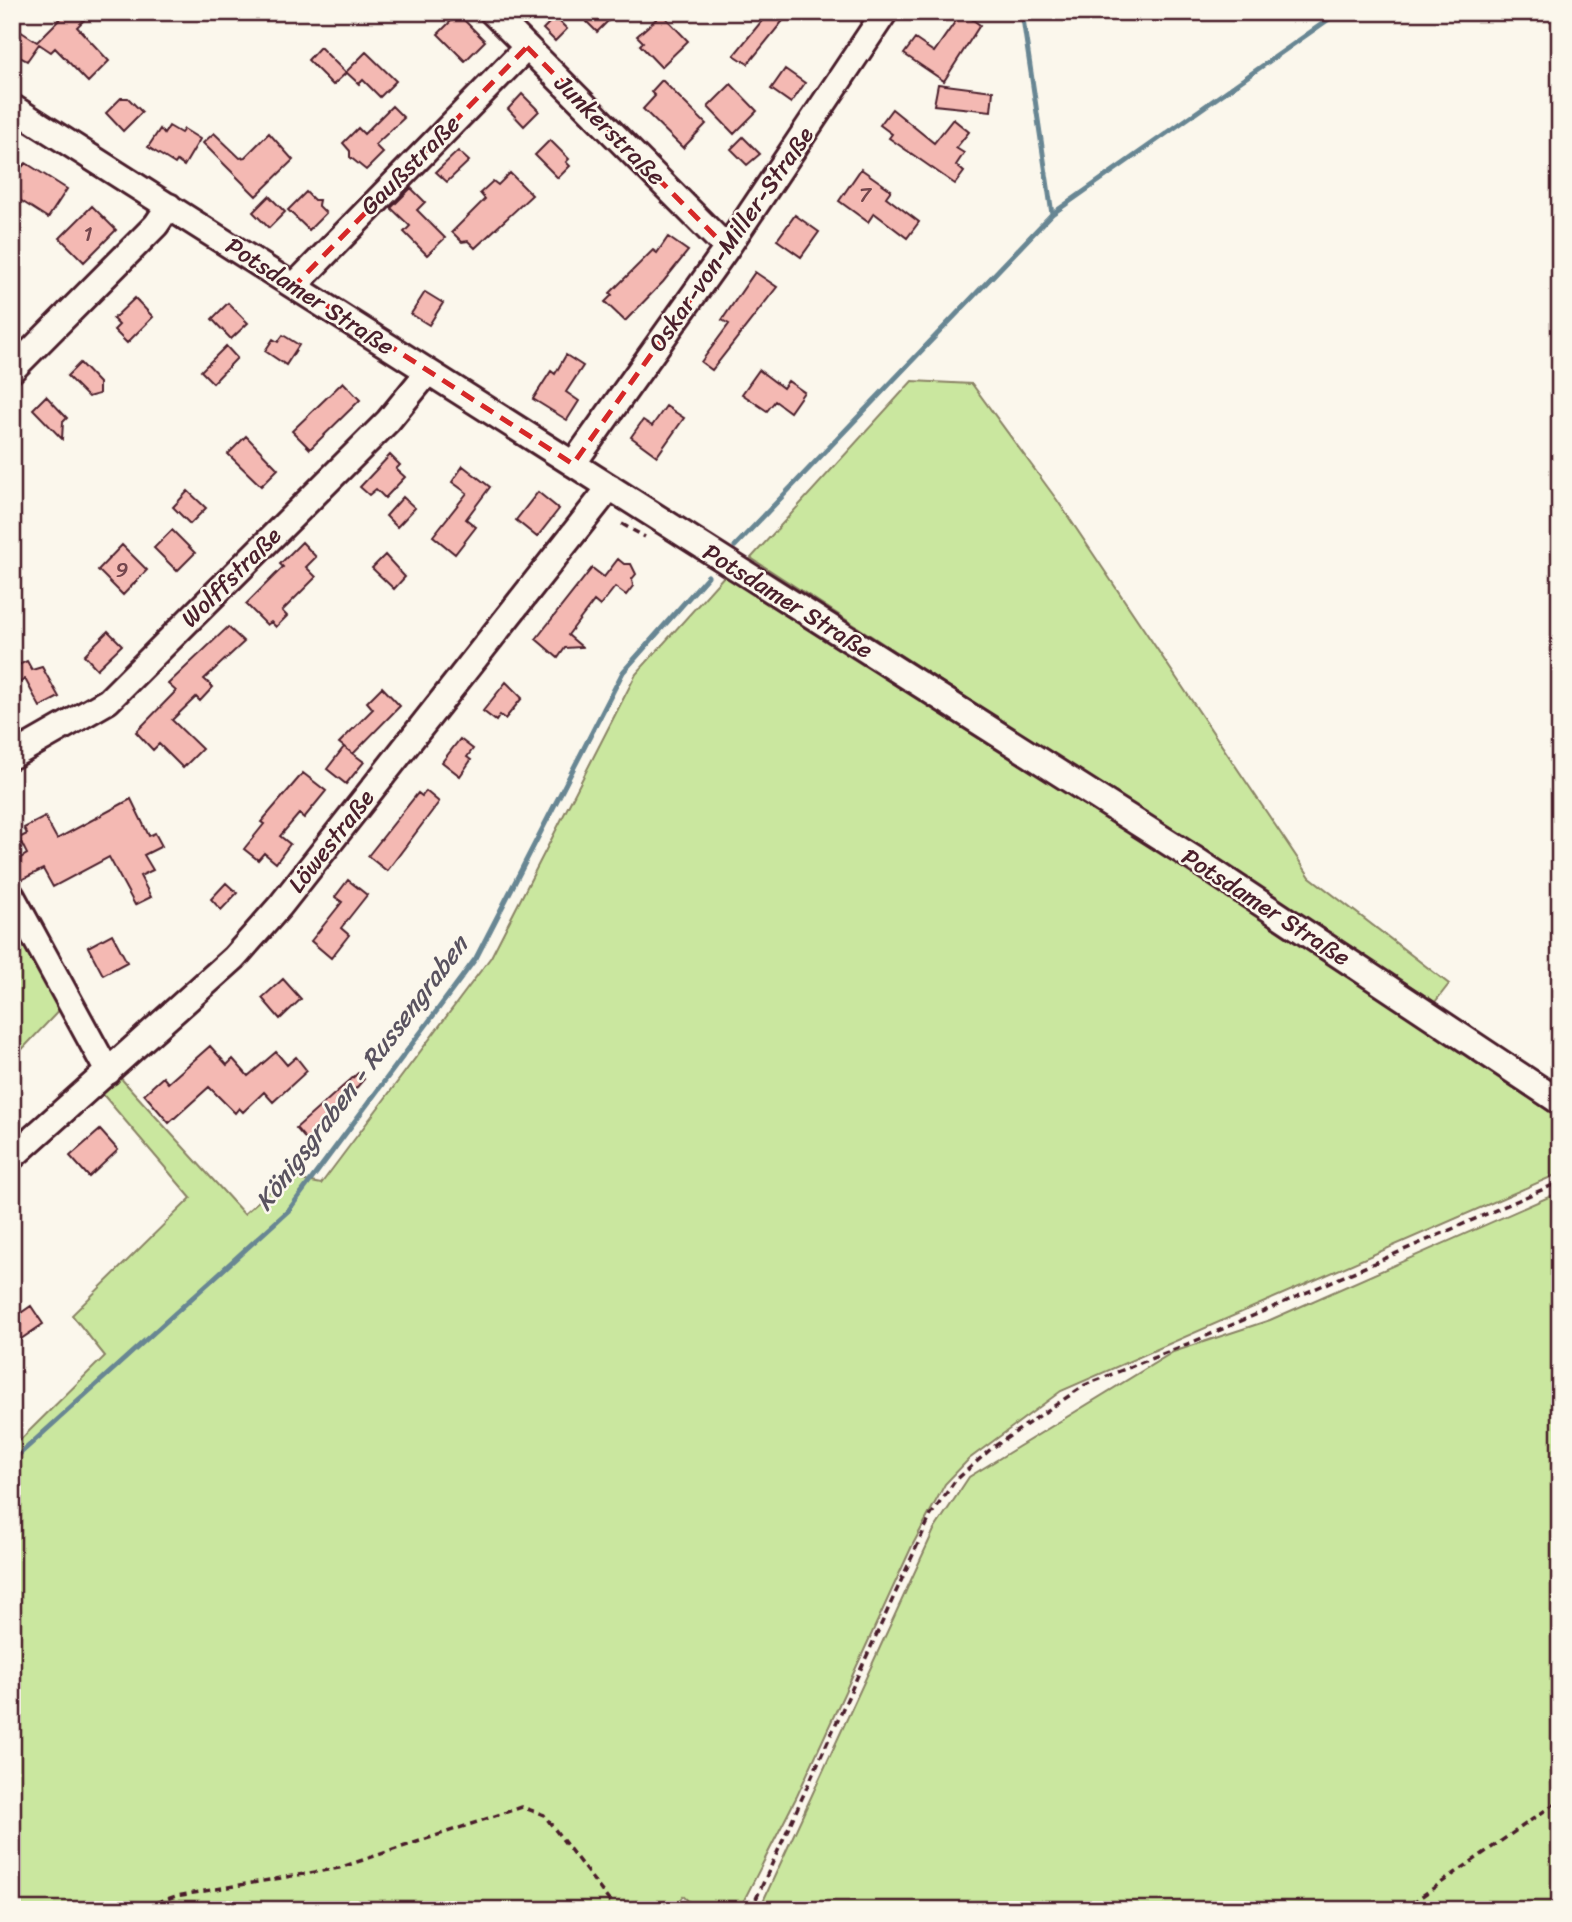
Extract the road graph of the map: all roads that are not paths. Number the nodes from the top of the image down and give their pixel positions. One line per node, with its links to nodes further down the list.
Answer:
1 (492, 12): 3 (street, Junkerstraße)
2 (885, 12): 6 (street, Oskar-von-Miller-Straße)
3 (527, 47): 6 (street, Junkerstraße); 7 (street, Gaußstraße)
4 (12, 107): 5 (street, Potsdamer Straße)
5 (169, 206): 7 (street, Potsdamer Straße); 8 (street)
6 (727, 248): 10 (street, Oskar-von-Miller-Straße)
7 (295, 285): 9 (street, Potsdamer Straße)
8 (12, 370)
9 (428, 372): 10 (street, Potsdamer Straße); 12 (street, Wolffstraße)
10 (573, 464): 11 (street, Potsdamer Straße)
11 (610, 487): 14 (street, Löwestraße); 15 (street, Potsdamer Straße)
12 (12, 756)
13 (12, 896): 14 (street)
14 (108, 1072): 16 (street, Löwestraße)
15 (1560, 1102)
16 (12, 1157)

